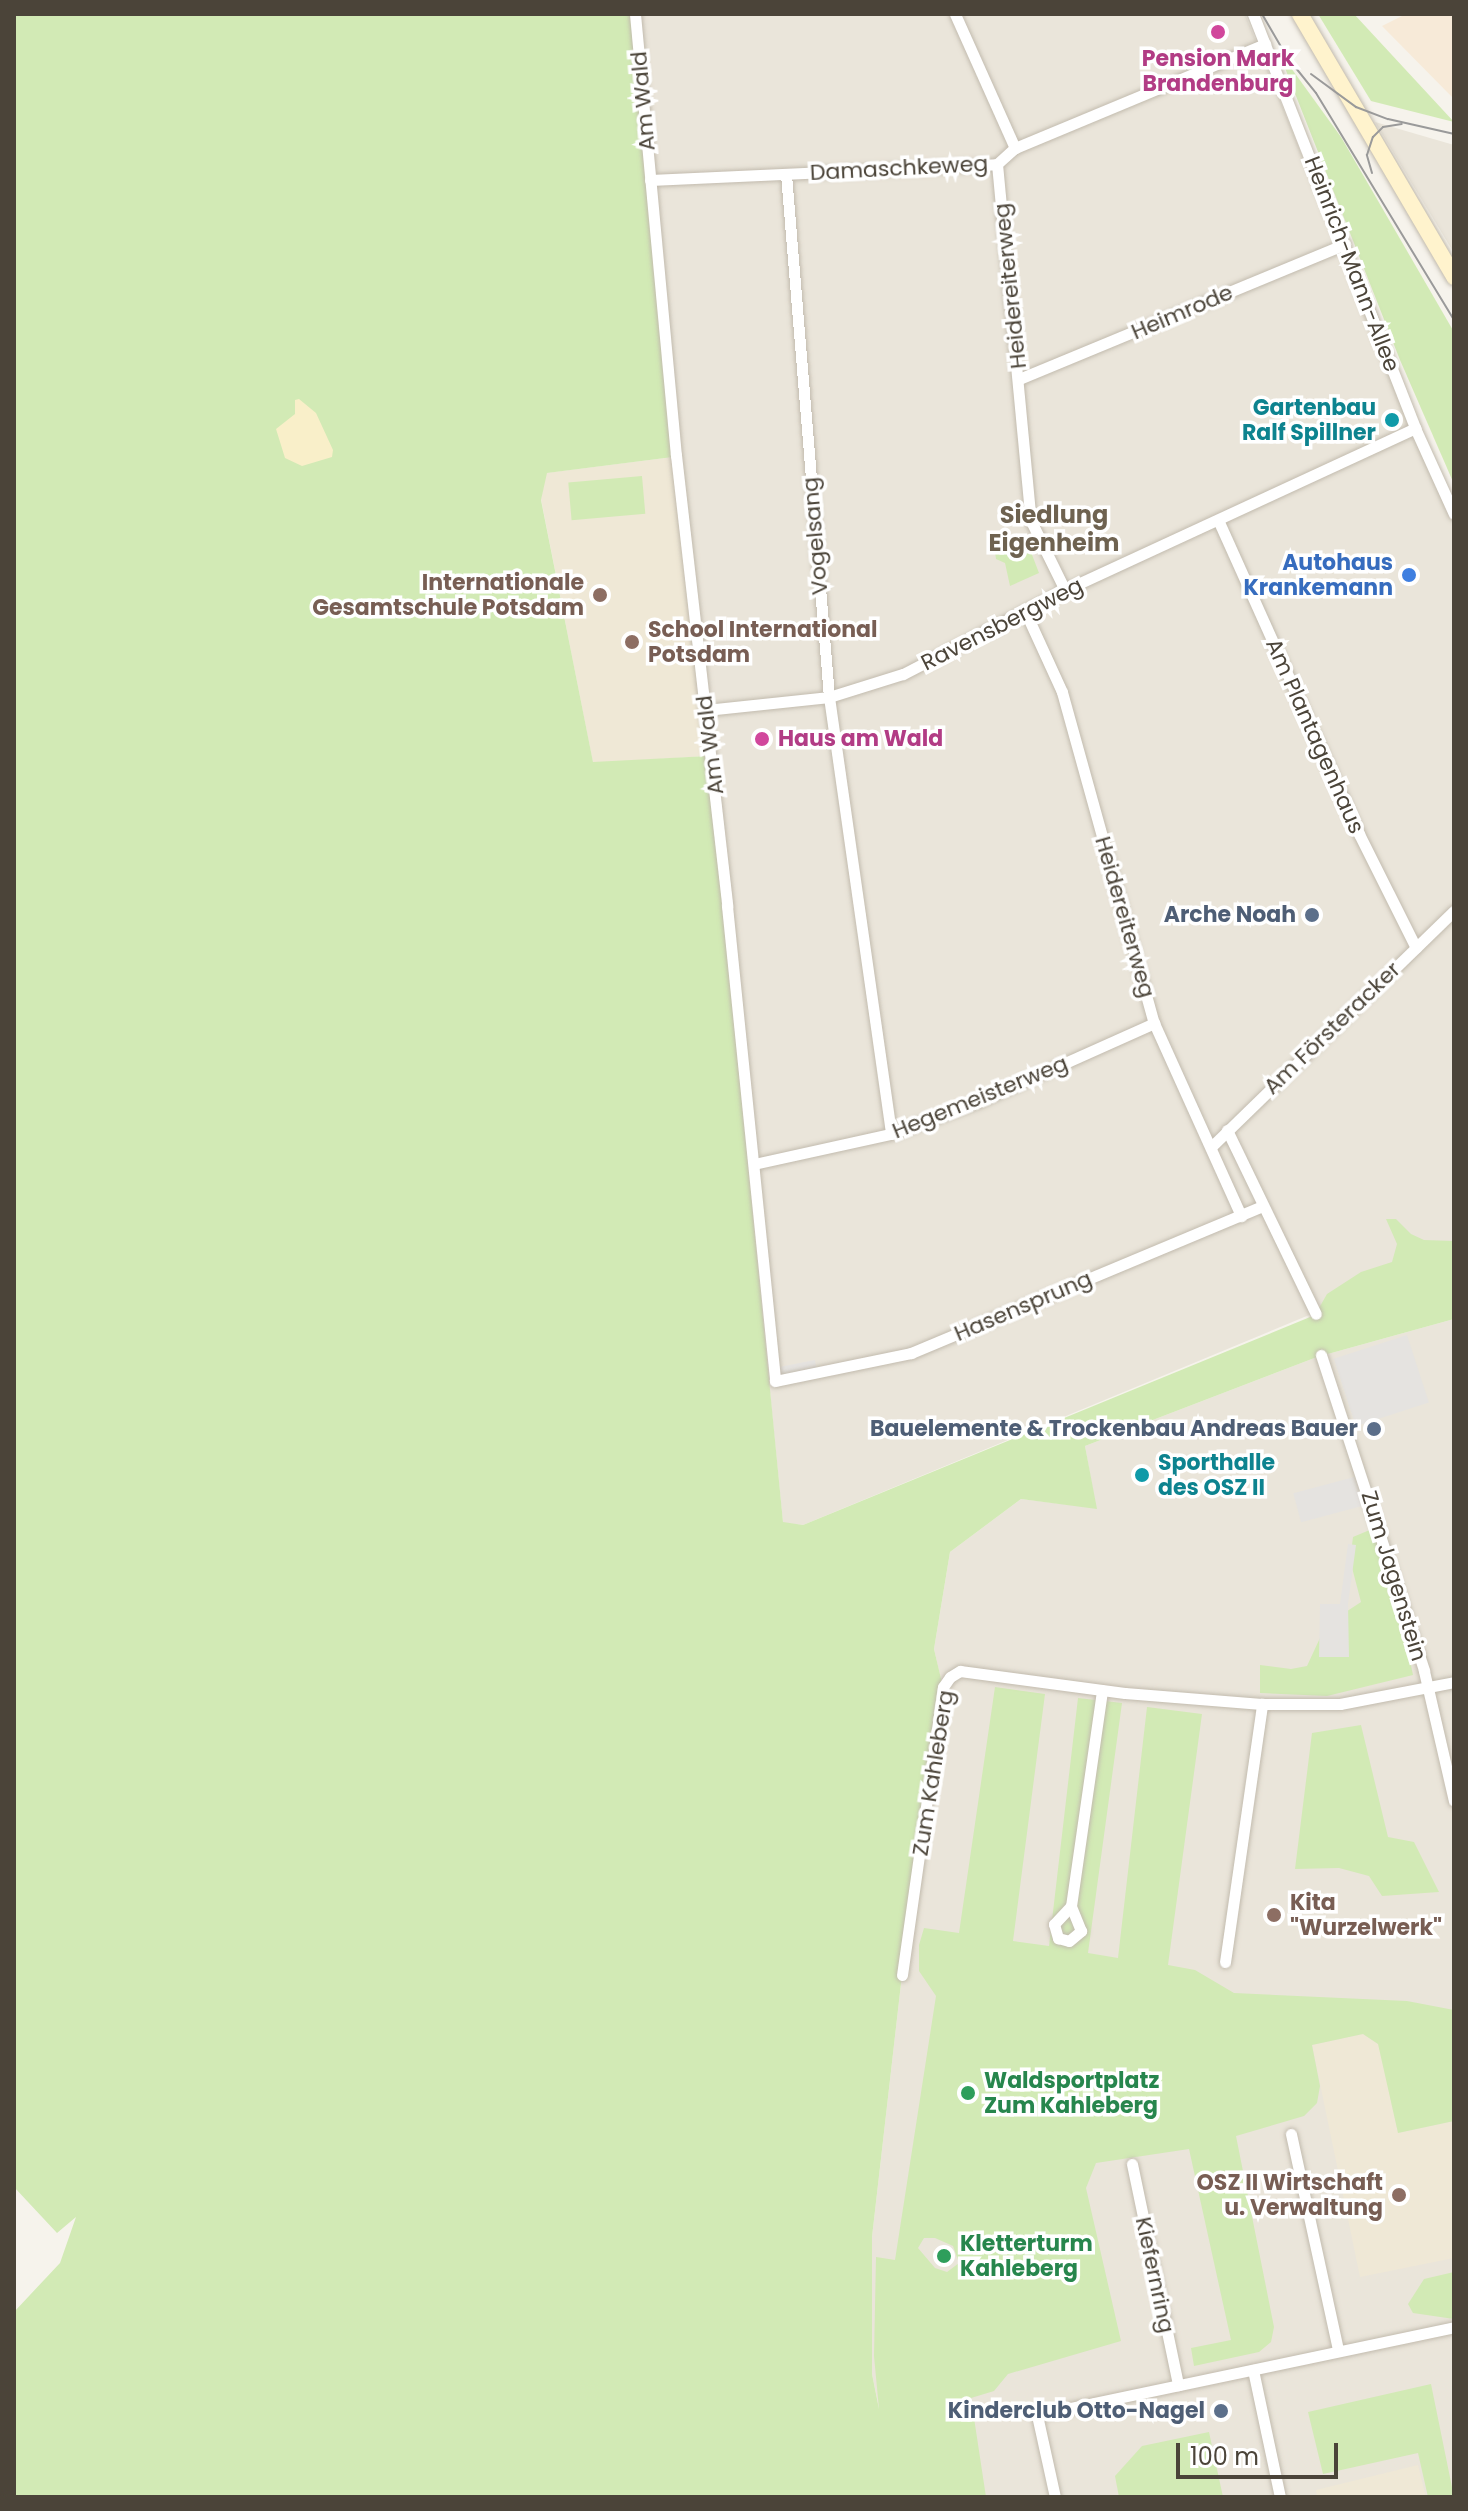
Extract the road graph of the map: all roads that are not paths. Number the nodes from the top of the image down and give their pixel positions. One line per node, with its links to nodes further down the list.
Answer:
1 (635, 14): 9 (street, Am Wald)
2 (955, 14): 6 (street)
3 (1253, 14): 5 (street, Heinrich-Mann-Allee)
4 (1300, 14): 11 (main road)
5 (1265, 44): 6 (street, Damaschkeweg); 10 (street, Heinrich-Mann-Allee)
6 (1015, 148): 7 (street, Damaschkeweg)
7 (997, 164): 8 (street, Damaschkeweg); 12 (street, Heidereiterweg)
8 (786, 174): 9 (street, Damaschkeweg); 18 (street, Vogelsang)
9 (650, 180): 19 (street, Am Wald)
10 (1345, 244): 12 (street, Heimrode); 13 (street, Heinrich-Mann-Allee)
11 (1454, 277)
12 (1019, 379): 16 (street, Heidereiterweg)
13 (1415, 428): 14 (street, Heinrich-Mann-Allee); 15 (street, Ravensbergweg)
14 (1454, 514)
15 (1219, 522): 16 (street, Ravensbergweg); 21 (street, Am Plantagenhaus)
16 (1065, 590): 17 (street, Ravensbergweg)
17 (1025, 611): 18 (street, Ravensbergweg); 22 (street, Heidereiterweg)
18 (829, 697): 19 (street, Ravensbergweg); 24 (street, Vogelsang)
19 (706, 710): 26 (street, Am Wald)
20 (1454, 911): 21 (street, Am Försteracker)
21 (1416, 948): 23 (street, Am Försteracker)
22 (1154, 1023): 24 (street, Hegemeisterweg); 25 (street, Heidereiterweg)
23 (1227, 1130): 25 (street, Am Försteracker); 27 (street)
24 (891, 1134): 26 (street, Hegemeisterweg)
25 (1212, 1146): 28 (street, Heidereiterweg)
26 (754, 1164): 31 (street, Am Wald)
27 (1262, 1206): 28 (street, Hasensprung); 29 (street)
28 (1241, 1216): 31 (street, Hasensprung)
29 (1316, 1314)
30 (1321, 1355): 33 (street, Zum Jagenstein)
31 (775, 1381)
32 (1454, 1682): 33 (street, Zum Kahleberg)
33 (1428, 1688): 35 (street, Zum Kahleberg); 36 (street, Zum Jagenstein)
34 (1102, 1690): 35 (street, Zum Kahleberg); 37 (street); 39 (street, Zum Kahleberg)
35 (1262, 1704): 38 (street)
36 (1454, 1801)
37 (1071, 1906)
38 (1225, 1962)
39 (902, 1975)
40 (1291, 2134): 43 (street)
41 (1132, 2164): 45 (street, Kiefernring)
42 (1454, 2327): 43 (street)
43 (1338, 2350): 44 (street)
44 (1253, 2370): 45 (street); 47 (street)
45 (1178, 2385): 46 (street)
46 (1055, 2497)
47 (1280, 2497)

